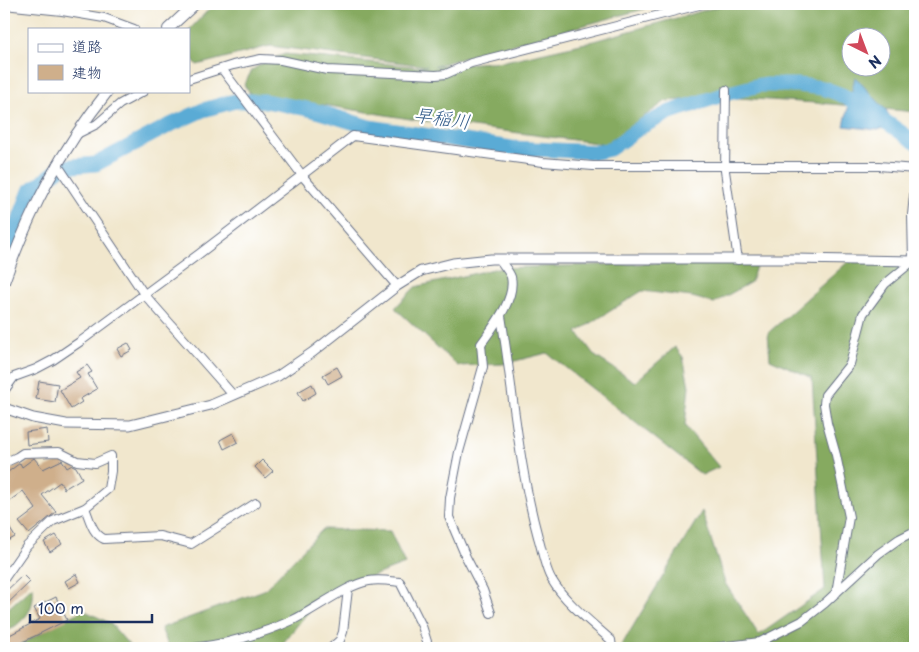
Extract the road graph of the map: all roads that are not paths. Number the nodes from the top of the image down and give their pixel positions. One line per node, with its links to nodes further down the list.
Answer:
1 (195, 4): 5 (main road)
2 (703, 4): 6 (street)
3 (7, 5): 4 (street)
4 (131, 28)
5 (169, 28)
6 (222, 69): 7 (street); 15 (street)
7 (190, 79)
8 (726, 90): 13 (street)
9 (107, 92): 11 (main road)
10 (142, 92): 11 (street)
11 (76, 135): 12 (main road)
12 (57, 164): 20 (main road); 22 (street)
13 (726, 165): 14 (street); 15 (street); 18 (street)
14 (915, 169)
15 (302, 175): 21 (street); 22 (street)
16 (915, 186): 19 (street)
17 (500, 260): 18 (street); 21 (street); 23 (street)
18 (738, 260): 19 (street)
19 (914, 261): 33 (street)
20 (4, 282)
21 (398, 286): 25 (street)
22 (144, 294): 24 (street); 25 (street)
23 (501, 316): 34 (street); 38 (street)
24 (4, 391)
25 (233, 395): 26 (street)
26 (4, 408)
27 (4, 463): 29 (street)
28 (256, 503): 29 (street)
29 (85, 508): 31 (street)
30 (915, 531): 33 (street)
31 (4, 579)
32 (348, 590): 35 (street); 36 (street); 37 (street)
33 (836, 593): 39 (street)
34 (491, 612)
35 (193, 648)
36 (331, 648)
37 (429, 648)
38 (612, 648)
39 (711, 648)

